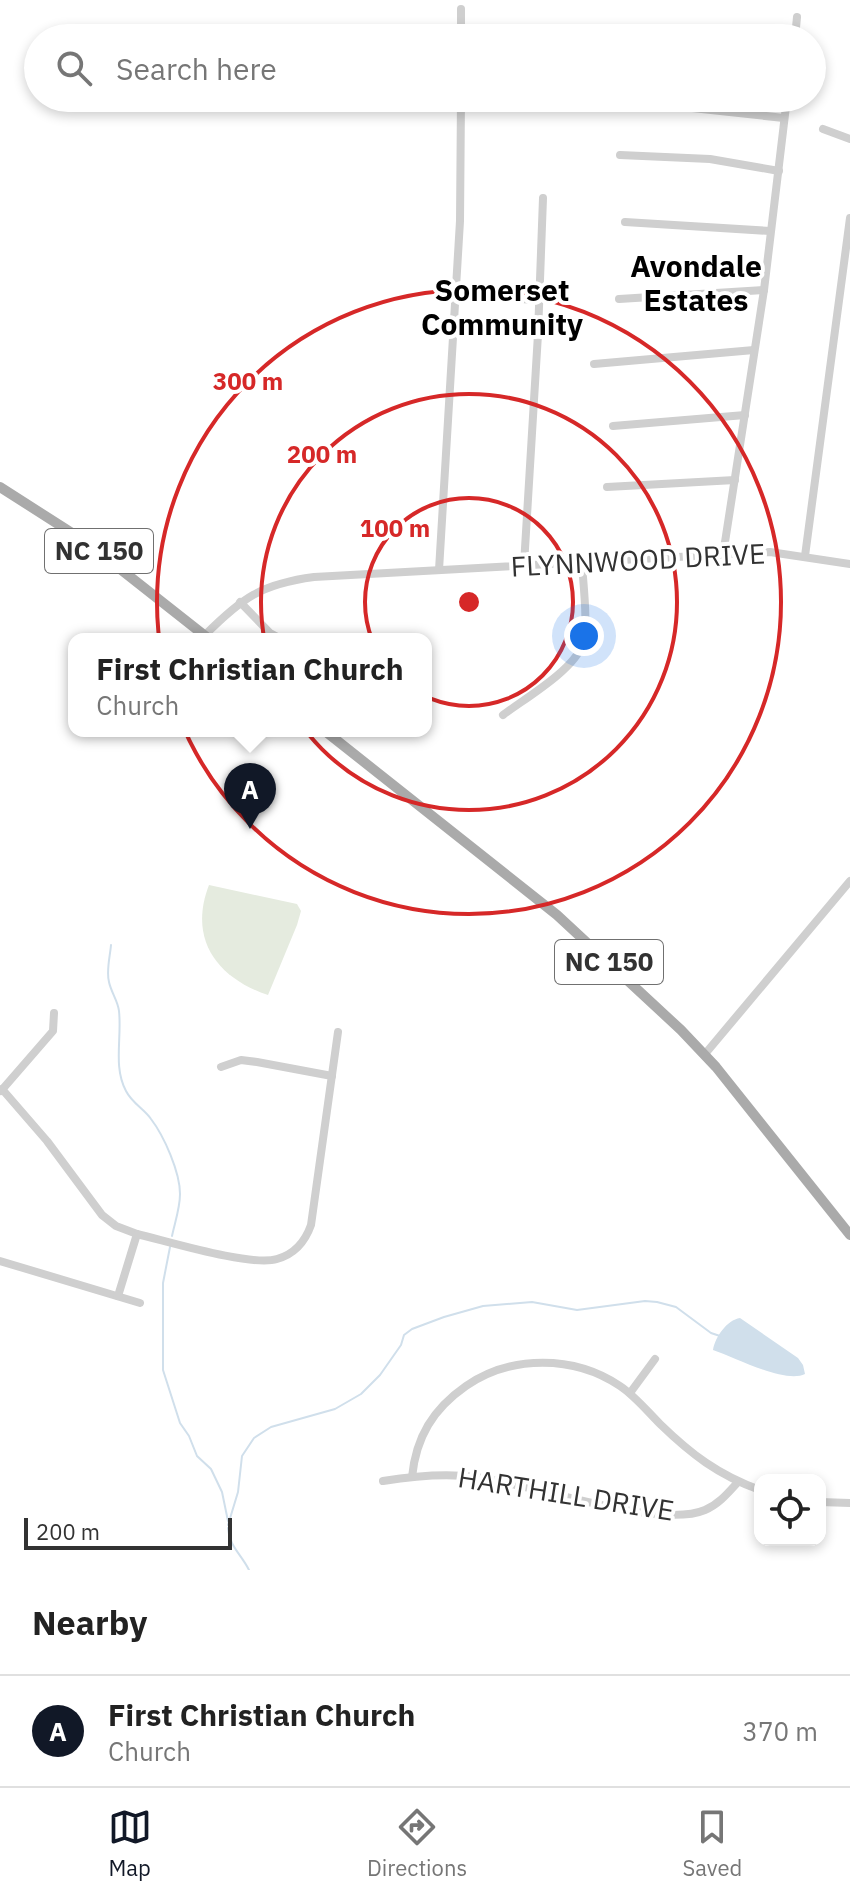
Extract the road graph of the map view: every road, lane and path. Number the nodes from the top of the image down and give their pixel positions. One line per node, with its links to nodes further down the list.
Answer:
1 (461, 9): 3 (street)
2 (797, 17): 4 (street)
3 (461, 24)
4 (796, 24)
5 (461, 112): 18 (street)
6 (729, 112): 8 (street)
7 (785, 112): 8 (street)
8 (784, 118): 12 (street)
9 (823, 129): 10 (street)
10 (850, 139)
11 (620, 155): 12 (street)
12 (779, 171): 16 (street)
13 (543, 198): 20 (street)
14 (850, 218): 29 (street)
15 (625, 222): 16 (street)
16 (770, 231): 17 (street)
17 (764, 290): 19 (street); 21 (street)
18 (455, 296): 20 (street); 33 (street)
19 (619, 299)
20 (539, 300): 32 (street)
21 (754, 350): 22 (street); 23 (street)
22 (594, 364)
23 (745, 415): 24 (street); 25 (street)
24 (613, 426)
25 (735, 480): 27 (street); 28 (street)
26 (0, 487): 35 (main road, NC 150)
27 (607, 487)
28 (723, 555): 29 (street, FLYNNWOOD DRIVE); 30 (street, FLYNNWOOD DRIVE)
29 (805, 556): 31 (street, FLYNNWOOD DRIVE)
30 (582, 563): 32 (street, FLYNNWOOD DRIVE); 38 (street)
31 (850, 564)
32 (524, 565): 33 (street, FLYNNWOOD DRIVE)
33 (439, 570): 34 (street, FLYNNWOOD DRIVE)
34 (240, 602): 36 (street, FLYNNWOOD DRIVE); 37 (street)
35 (202, 633)
36 (211, 633)
37 (270, 633)
38 (503, 715)
39 (333, 737): 43 (main road, NC 150)
40 (850, 881): 43 (street)
41 (54, 1013): 46 (street)
42 (338, 1032): 45 (street)
43 (705, 1054): 48 (main road, NC 150)
44 (221, 1067): 45 (street)
45 (332, 1076): 47 (street)
46 (1, 1090): 47 (street)
47 (137, 1234): 50 (street)
48 (850, 1235)
49 (0, 1261): 50 (street)
50 (118, 1296): 51 (street)
51 (140, 1303)
52 (655, 1359): 53 (street)
53 (630, 1393): 54 (street); 56 (street)
54 (412, 1477): 55 (street, HARTHILL DRIVE); 56 (street, HARTHILL DRIVE)
55 (383, 1481)
56 (738, 1482): 57 (street)
57 (754, 1488)
58 (826, 1502): 59 (street)
59 (850, 1503)

